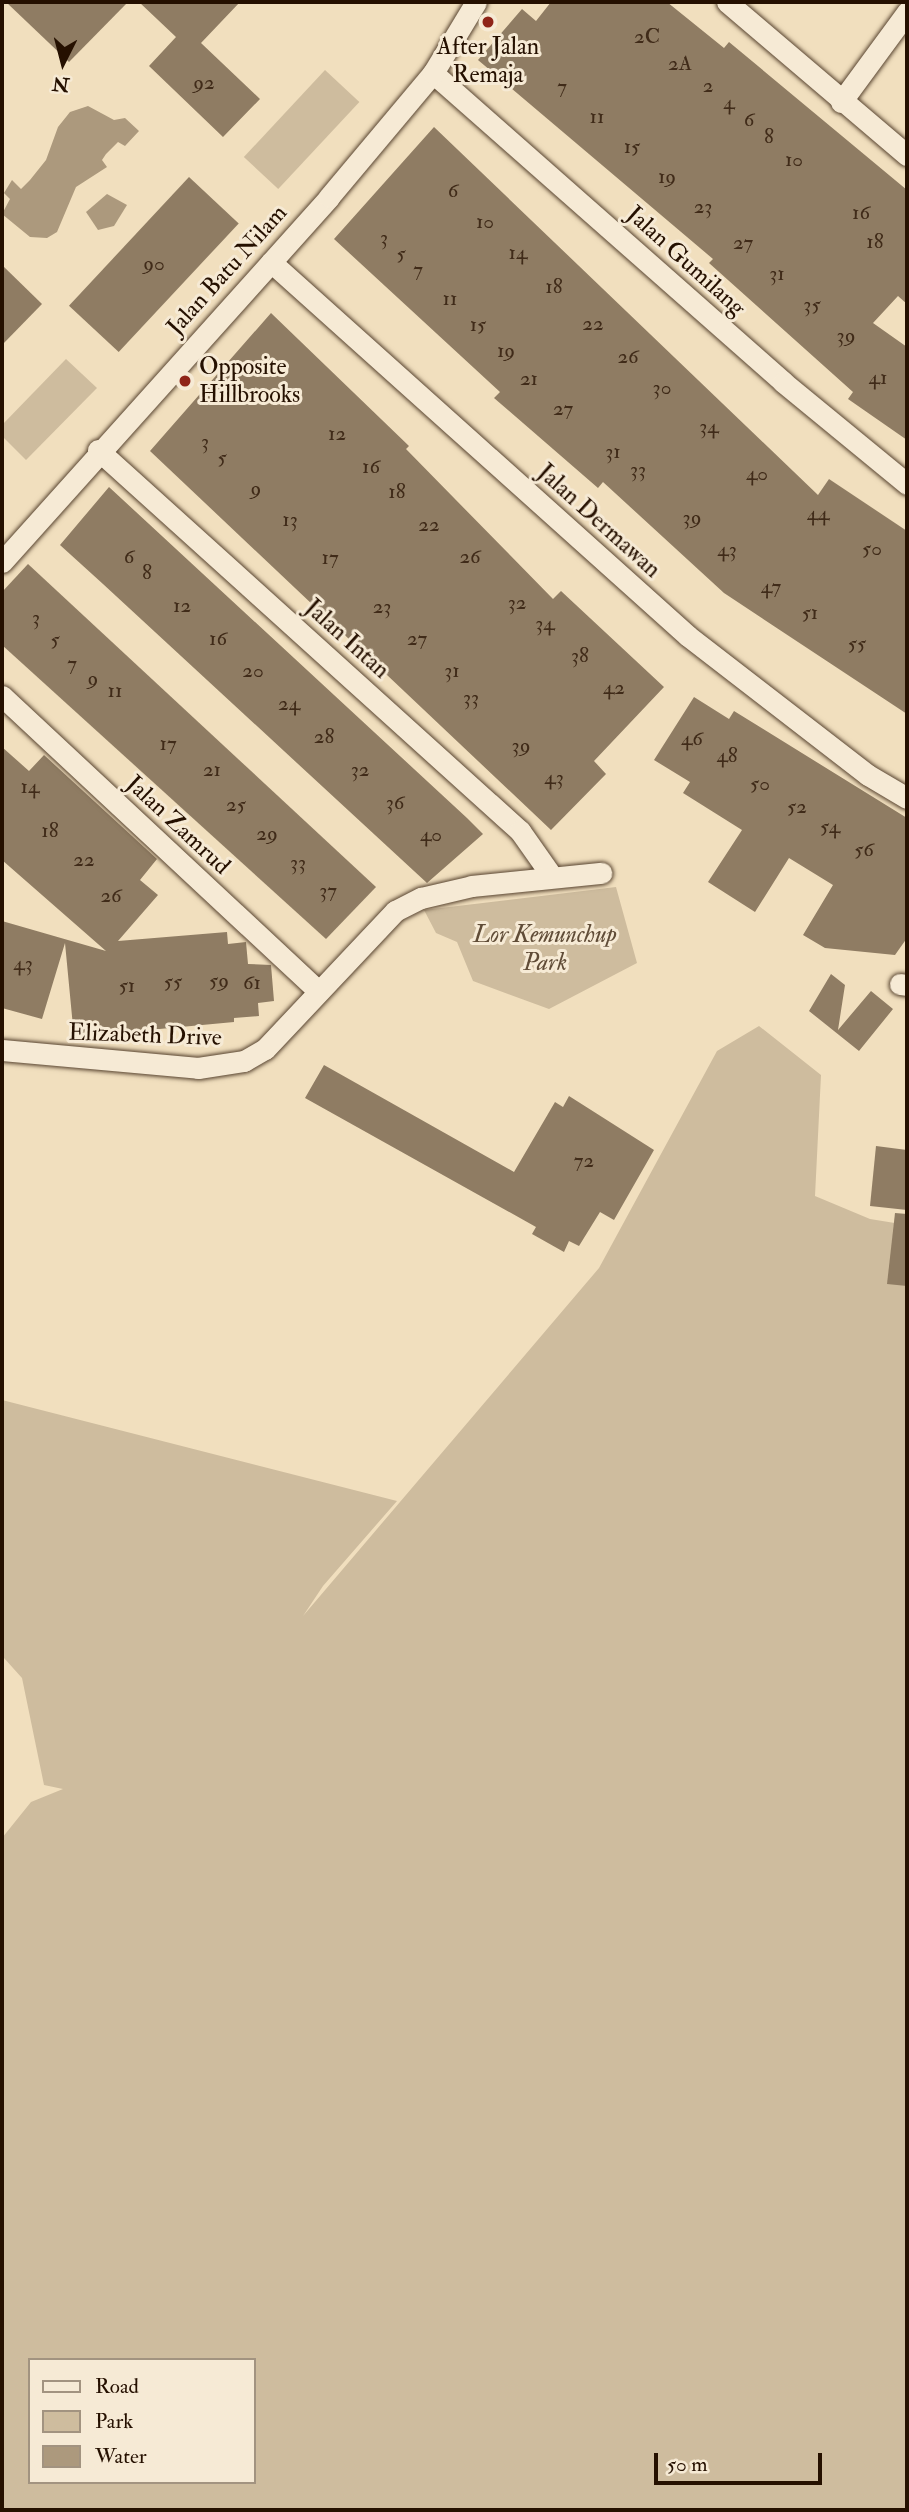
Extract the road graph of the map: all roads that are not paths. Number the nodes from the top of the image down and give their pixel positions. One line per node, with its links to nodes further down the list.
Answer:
1 (476, 2): 4 (street, Jalan Batu Nilam)
2 (727, 2): 5 (street)
3 (907, 12): 5 (street)
4 (433, 73): 7 (street, Jalan Batu Nilam); 9 (street, Jalan Gumilang)
5 (841, 102): 6 (street)
6 (907, 155)
7 (271, 262): 8 (street, Jalan Batu Nilam); 12 (street, Jalan Dermawan)
8 (98, 450): 10 (street, Jalan Batu Nilam); 14 (street, Jalan Intan)
9 (907, 484)
10 (2, 562)
11 (2, 696): 15 (street, Jalan Zamrud)
12 (907, 798)
13 (601, 873): 14 (street, Elizabeth Drive)
14 (551, 874): 15 (street, Elizabeth Drive)
15 (318, 991): 16 (street, Elizabeth Drive)
16 (2, 1050)

